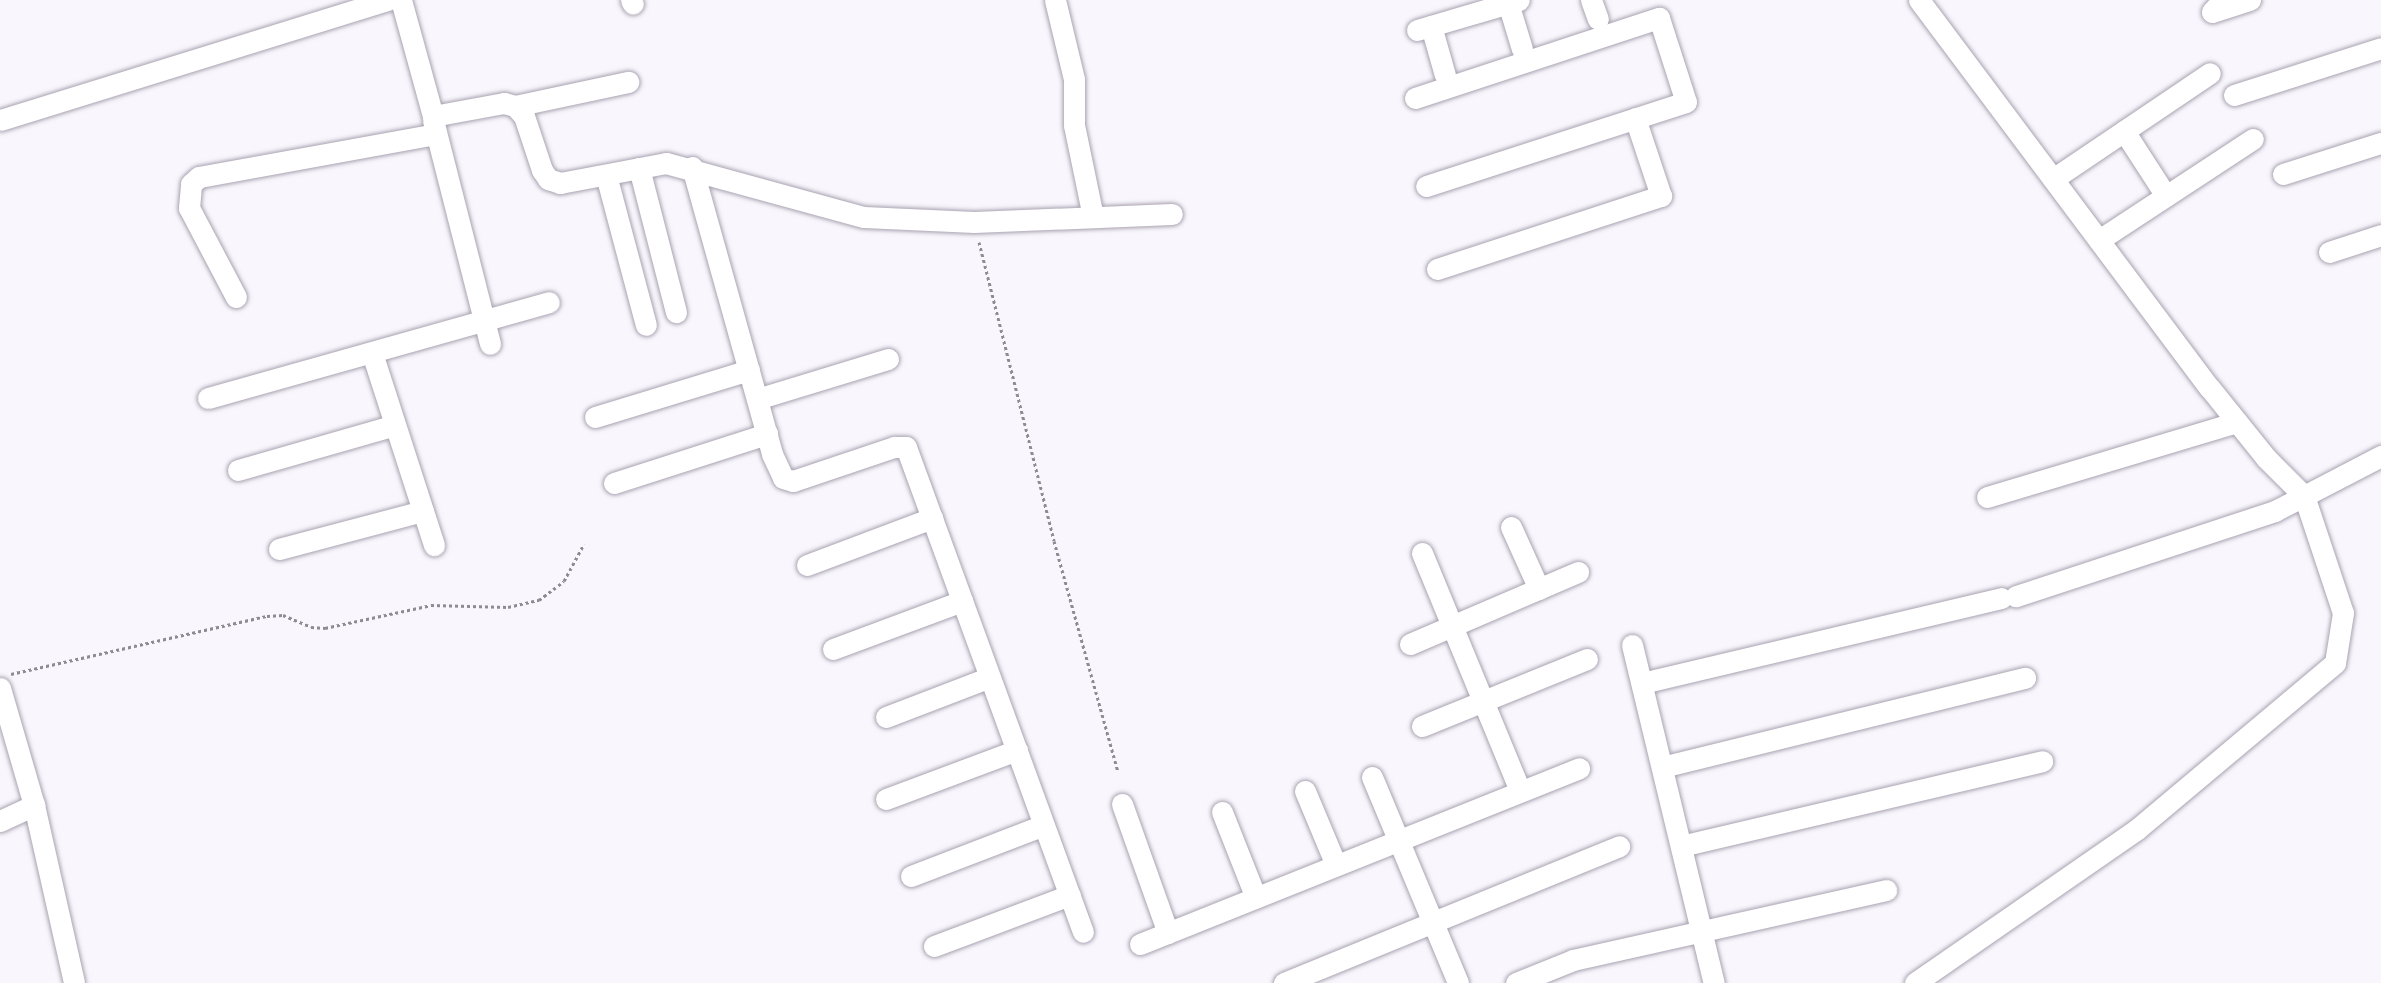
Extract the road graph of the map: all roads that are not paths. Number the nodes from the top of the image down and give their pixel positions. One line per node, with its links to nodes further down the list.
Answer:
1 (388, 0): 18 (street)
2 (400, 0): 19 (street)
3 (1055, 0): 31 (street)
4 (1919, 0): 27 (street)
5 (2223, 0): 6 (street)
6 (2250, 0)
7 (1514, 2): 10 (street); 12 (street)
8 (1651, 10): 15 (street); 17 (street)
9 (2381, 48): 14 (street)
10 (1522, 50)
11 (2210, 73): 20 (street)
12 (1444, 75)
13 (628, 82): 16 (street)
14 (2234, 95)
15 (1415, 98)
16 (516, 106): 19 (street); 26 (street)
17 (1635, 118): 28 (street); 35 (street)
18 (0, 120)
19 (434, 125): 36 (street); 39 (street)
20 (2124, 131): 27 (street); 29 (street)
21 (2253, 139): 29 (street)
22 (2381, 142): 25 (street)
23 (692, 167): 24 (street); 31 (street); 44 (street)
24 (639, 168): 26 (street); 38 (street)
25 (2283, 174)
26 (606, 175): 40 (street)
27 (2053, 179): 33 (street)
28 (1426, 186)
29 (2166, 196): 33 (street)
30 (1172, 214): 31 (street)
31 (1093, 217)
32 (2381, 235): 34 (street)
33 (2099, 240): 48 (street)
34 (2329, 252)
35 (1437, 269)
36 (236, 297)
37 (549, 302): 39 (street)
38 (676, 312)
39 (484, 322): 41 (street); 42 (street)
40 (646, 325)
41 (490, 344)
42 (372, 353): 45 (street); 49 (street)
43 (888, 359): 46 (street)
44 (749, 370): 46 (street); 47 (street)
45 (208, 398)
46 (757, 399): 50 (street)
47 (595, 417)
48 (2237, 422): 54 (street); 55 (street)
49 (395, 425): 52 (street); 56 (street)
50 (767, 434): 53 (street); 57 (street)
51 (2381, 456): 55 (street)
52 (238, 470)
53 (614, 483)
54 (1987, 496)
55 (2304, 496): 73 (street); 110 (street)
56 (423, 511): 59 (street); 60 (street)
57 (932, 518): 62 (street); 65 (street)
58 (1511, 527): 64 (street)
59 (434, 545)
60 (279, 549)
61 (1422, 553): 66 (street)
62 (807, 565)
63 (1578, 572): 64 (street)
64 (1539, 589): 66 (street)
65 (962, 601): 69 (street); 71 (street)
66 (1452, 626): 67 (street); 75 (street)
67 (1410, 644)
68 (1632, 645): 73 (street)
69 (833, 649)
70 (1587, 659): 75 (street)
71 (990, 677): 76 (street); 78 (street)
72 (2025, 678): 80 (street)
73 (1642, 683): 80 (street)
74 (0, 688): 87 (street)
75 (1483, 701): 77 (street); 84 (street)
76 (886, 717)
77 (1422, 726)
78 (1017, 750): 85 (street); 90 (street)
79 (2042, 760): 93 (street)
80 (1662, 767): 93 (street)
81 (1579, 768): 84 (street)
82 (1372, 777): 91 (street)
83 (1305, 791): 94 (street)
84 (1521, 791): 91 (street)
85 (886, 799)
86 (1122, 804): 102 (street)
87 (34, 805): 89 (street); 105 (street)
88 (1222, 812): 98 (street)
89 (0, 821)
90 (1044, 825): 95 (street); 97 (street)
91 (1398, 840): 94 (street); 99 (street)
92 (1619, 846): 99 (street)
93 (1681, 846): 100 (street)
94 (1336, 865): 98 (street)
95 (911, 876)
96 (1886, 890): 100 (street)
97 (1070, 895): 101 (street); 104 (street)
98 (1256, 898): 102 (street)
99 (1432, 923): 106 (street); 107 (street)
100 (1701, 930): 108 (street); 109 (street)
101 (1083, 932)
102 (1168, 933): 103 (street)
103 (1140, 944)
104 (934, 946)
105 (74, 983)
106 (1284, 983)
107 (1458, 983)
108 (1516, 983)
109 (1714, 983)
110 (1916, 983)

